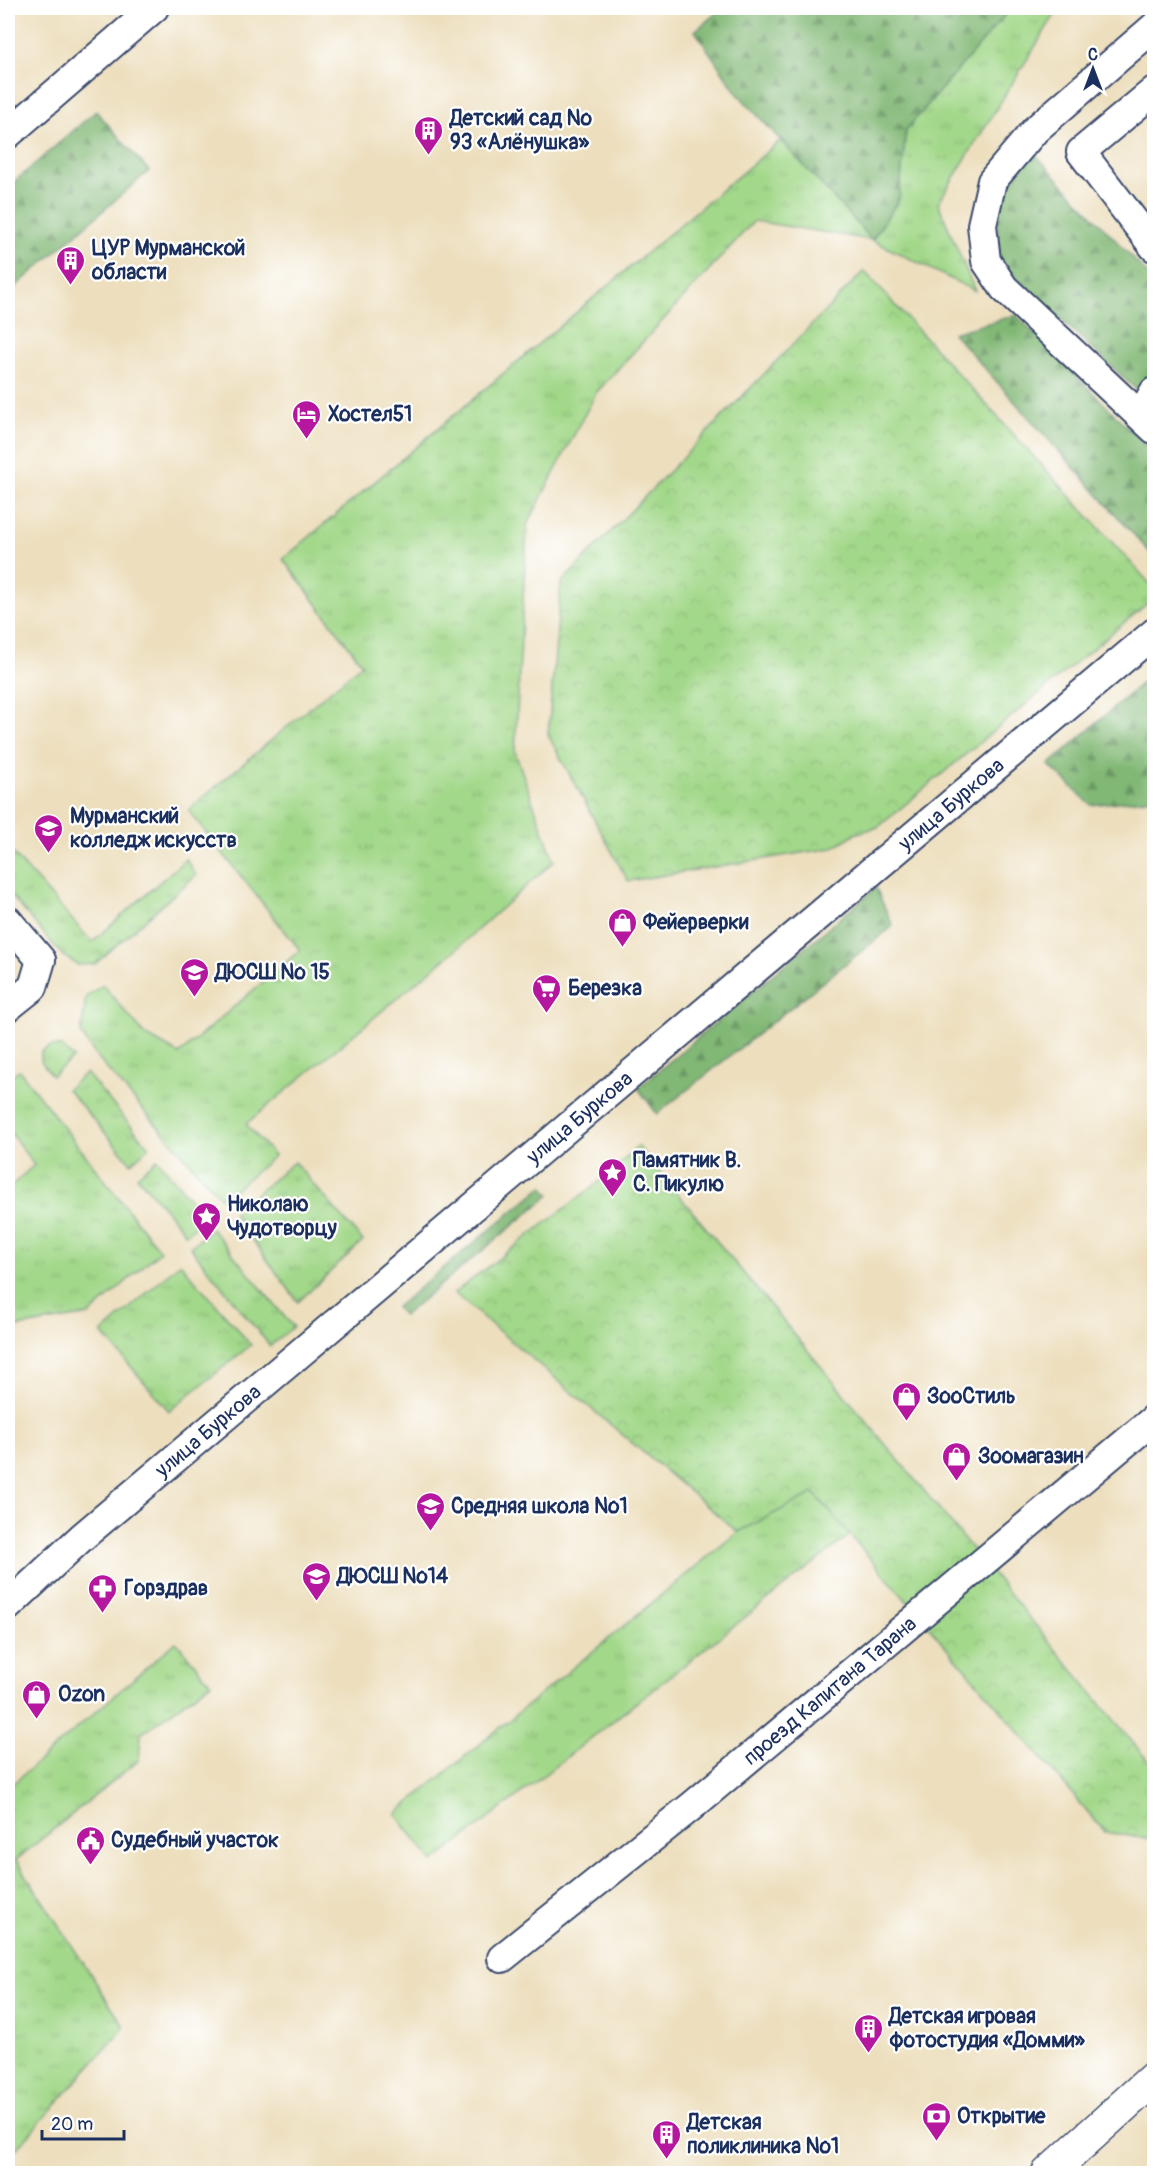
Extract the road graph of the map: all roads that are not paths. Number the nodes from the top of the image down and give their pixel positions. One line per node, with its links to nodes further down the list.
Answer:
1 (154, 8): 4 (street)
2 (1155, 27): 6 (street)
3 (1155, 91): 5 (street)
4 (8, 134)
5 (1155, 247)
6 (1150, 412)
7 (1155, 633): 11 (street, улица Буркова)
8 (8, 921): 9 (street)
9 (8, 1007)
10 (1155, 1419): 12 (street, проезд Капитана Тарана)
11 (8, 1606)
12 (502, 1958)
13 (1155, 2078): 14 (main road)
14 (1048, 2174)

